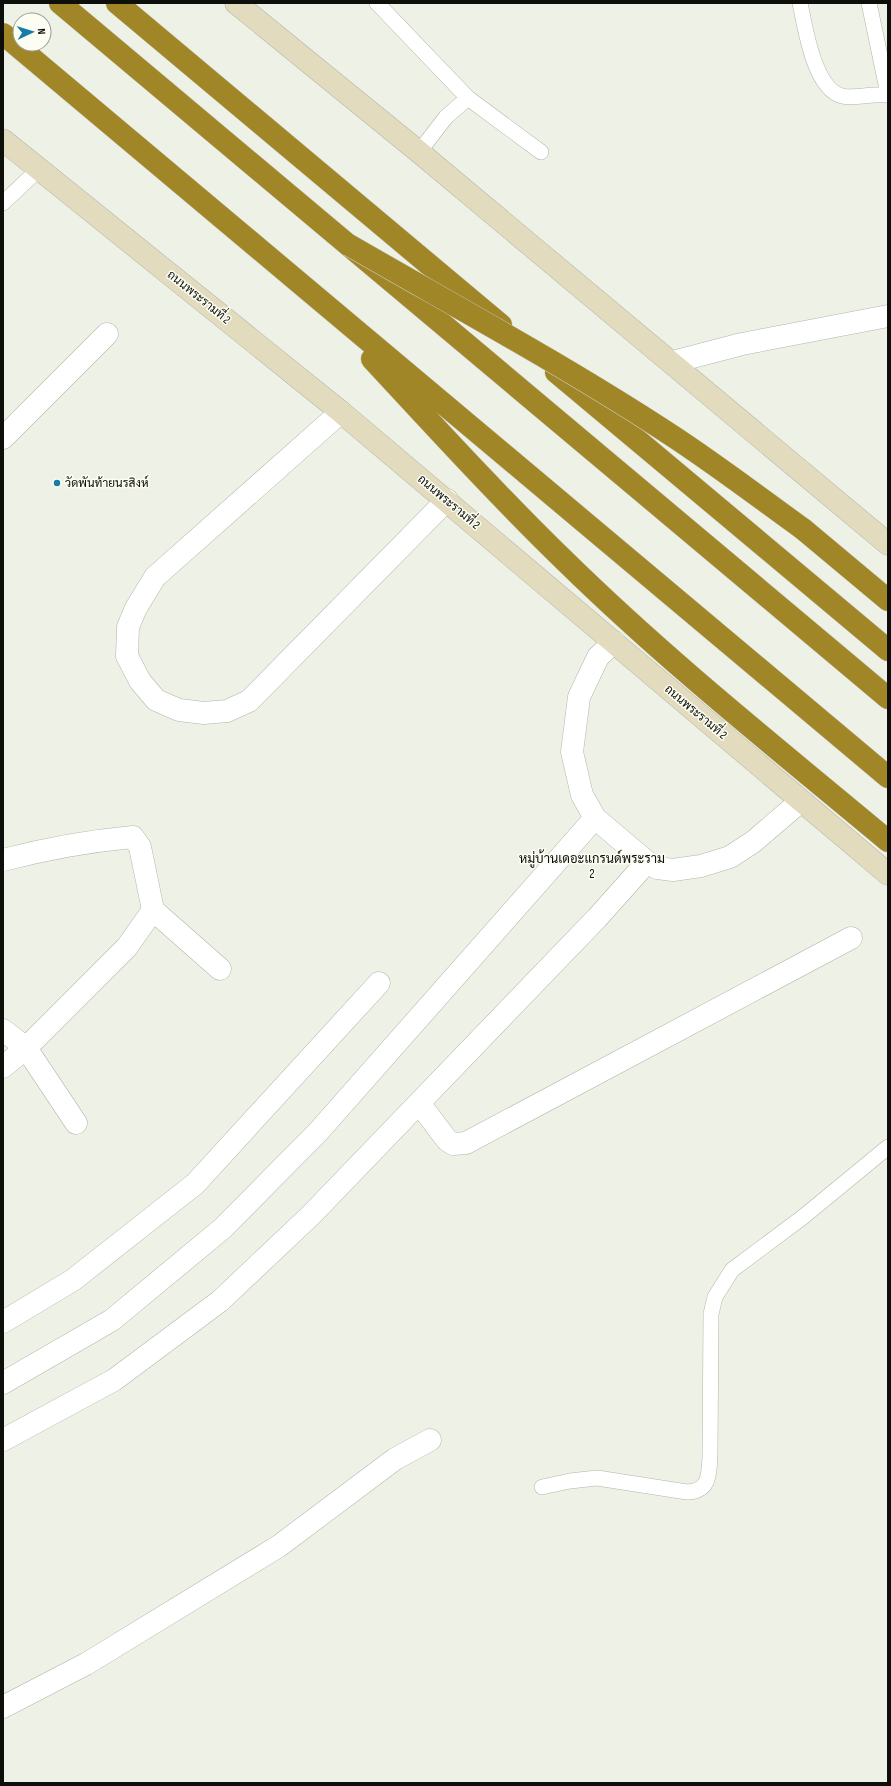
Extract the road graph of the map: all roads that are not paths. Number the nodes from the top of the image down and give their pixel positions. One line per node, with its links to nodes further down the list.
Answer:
1 (60, 3): 18 (highway)
2 (117, 3): 29 (highway)
3 (236, 3): 14 (main road)
4 (376, 3): 12 (lane)
5 (800, 3): 11 (lane)
6 (869, 3): 11 (lane)
7 (3, 18): 8 (highway)
8 (12, 26)
9 (3, 34): 19 (highway)
10 (43, 52): 31 (highway)
11 (888, 94)
12 (468, 98): 14 (lane); 15 (lane)
13 (3, 140): 16 (main road, ถนนพระรามที่ 2)
14 (419, 152): 22 (main road)
15 (541, 152)
16 (39, 169): 17 (lane); 23 (main road, ถนนพระรามที่ 2)
17 (3, 203)
18 (349, 245): 27 (highway, bridge); 30 (highway, bridge)
19 (308, 290): 32 (highway); 35 (highway)
20 (888, 316): 22 (street)
21 (107, 334): 24 (street)
22 (673, 362): 26 (main road)
23 (341, 412): 25 (main road, ถนนพระรามที่ 2); 25 (street)
24 (3, 438)
25 (447, 500): 28 (main road, ถนนพระรามที่ 2)
26 (888, 544)
27 (888, 600)
28 (614, 642): 33 (main road, ถนนพระรามที่ 2); 34 (street)
29 (888, 650)
30 (888, 698)
31 (888, 762)
32 (888, 777)
33 (801, 801): 37 (street); 38 (main road, ถนนพระรามที่ 2)
34 (595, 818): 37 (street); 50 (street)
35 (888, 842)
36 (3, 860): 39 (street)
37 (647, 862): 46 (street)
38 (888, 874)
39 (153, 910): 41 (street); 44 (street)
40 (851, 938): 46 (street)
41 (220, 970)
42 (379, 983): 49 (street)
43 (3, 1030): 44 (street)
44 (26, 1048): 45 (street); 47 (street)
45 (3, 1067)
46 (419, 1102): 51 (street)
47 (76, 1123)
48 (888, 1147): 53 (lane)
49 (3, 1322)
50 (3, 1383)
51 (3, 1440)
52 (430, 1440): 54 (street)
53 (542, 1487)
54 (3, 1707)

